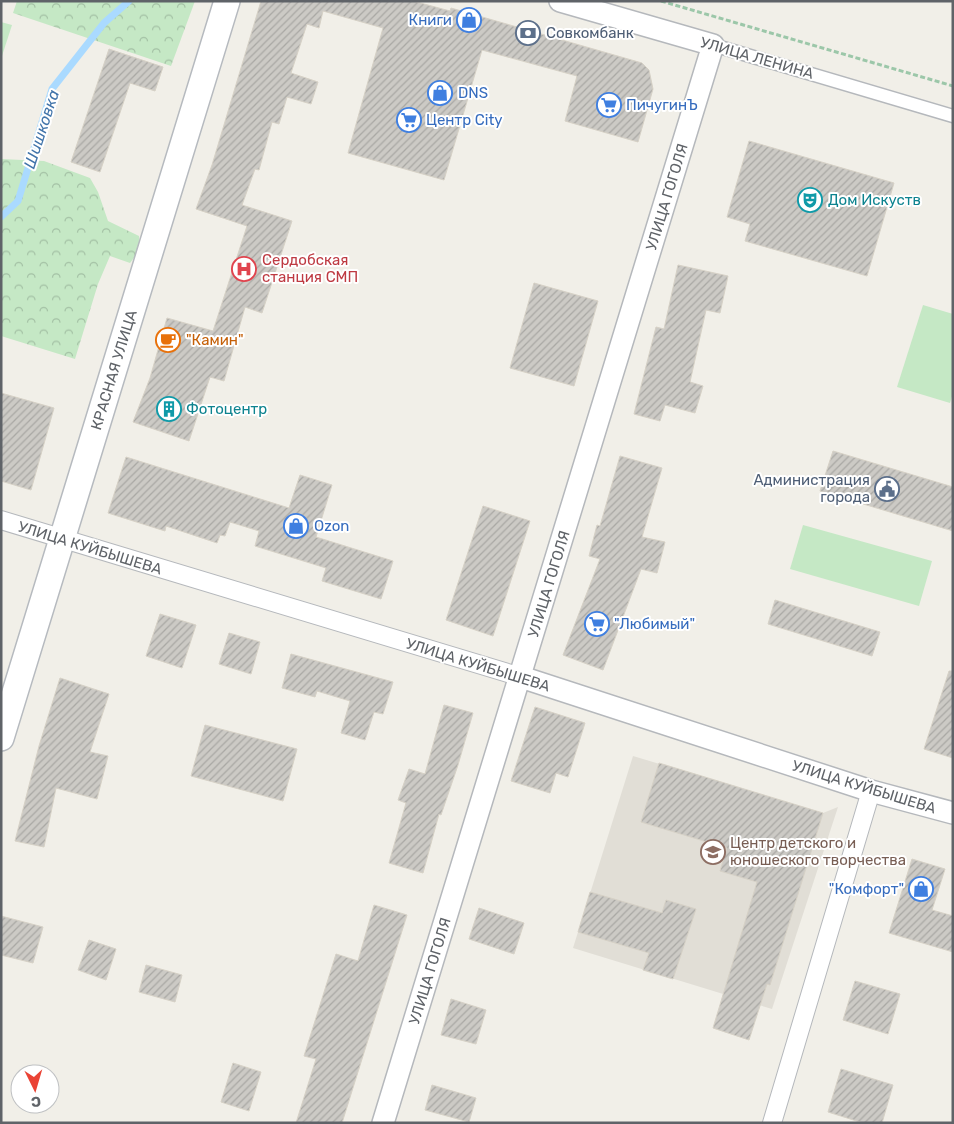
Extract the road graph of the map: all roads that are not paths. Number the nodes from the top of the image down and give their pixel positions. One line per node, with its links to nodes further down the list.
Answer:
1 (227, 1): 6 (main road, КРАСНАЯ УЛИЦА)
2 (560, 1): 3 (street, УЛИЦА ЛЕНИНА)
3 (713, 46): 4 (street, УЛИЦА ЛЕНИНА); 7 (street, УЛИЦА ГОГОЛЯ)
4 (953, 116)
5 (1, 520): 6 (street, УЛИЦА КУЙБЫШЕВА)
6 (61, 540): 7 (street, УЛИЦА КУЙБЫШЕВА); 8 (main road, КРАСНАЯ УЛИЦА)
7 (520, 677): 9 (street, УЛИЦА КУЙБЫШЕВА); 11 (street, УЛИЦА ГОГОЛЯ)
8 (1, 738)
9 (871, 791): 10 (street, УЛИЦА КУЙБЫШЕВА); 12 (street)
10 (953, 813)
11 (384, 1123)
12 (772, 1123)

